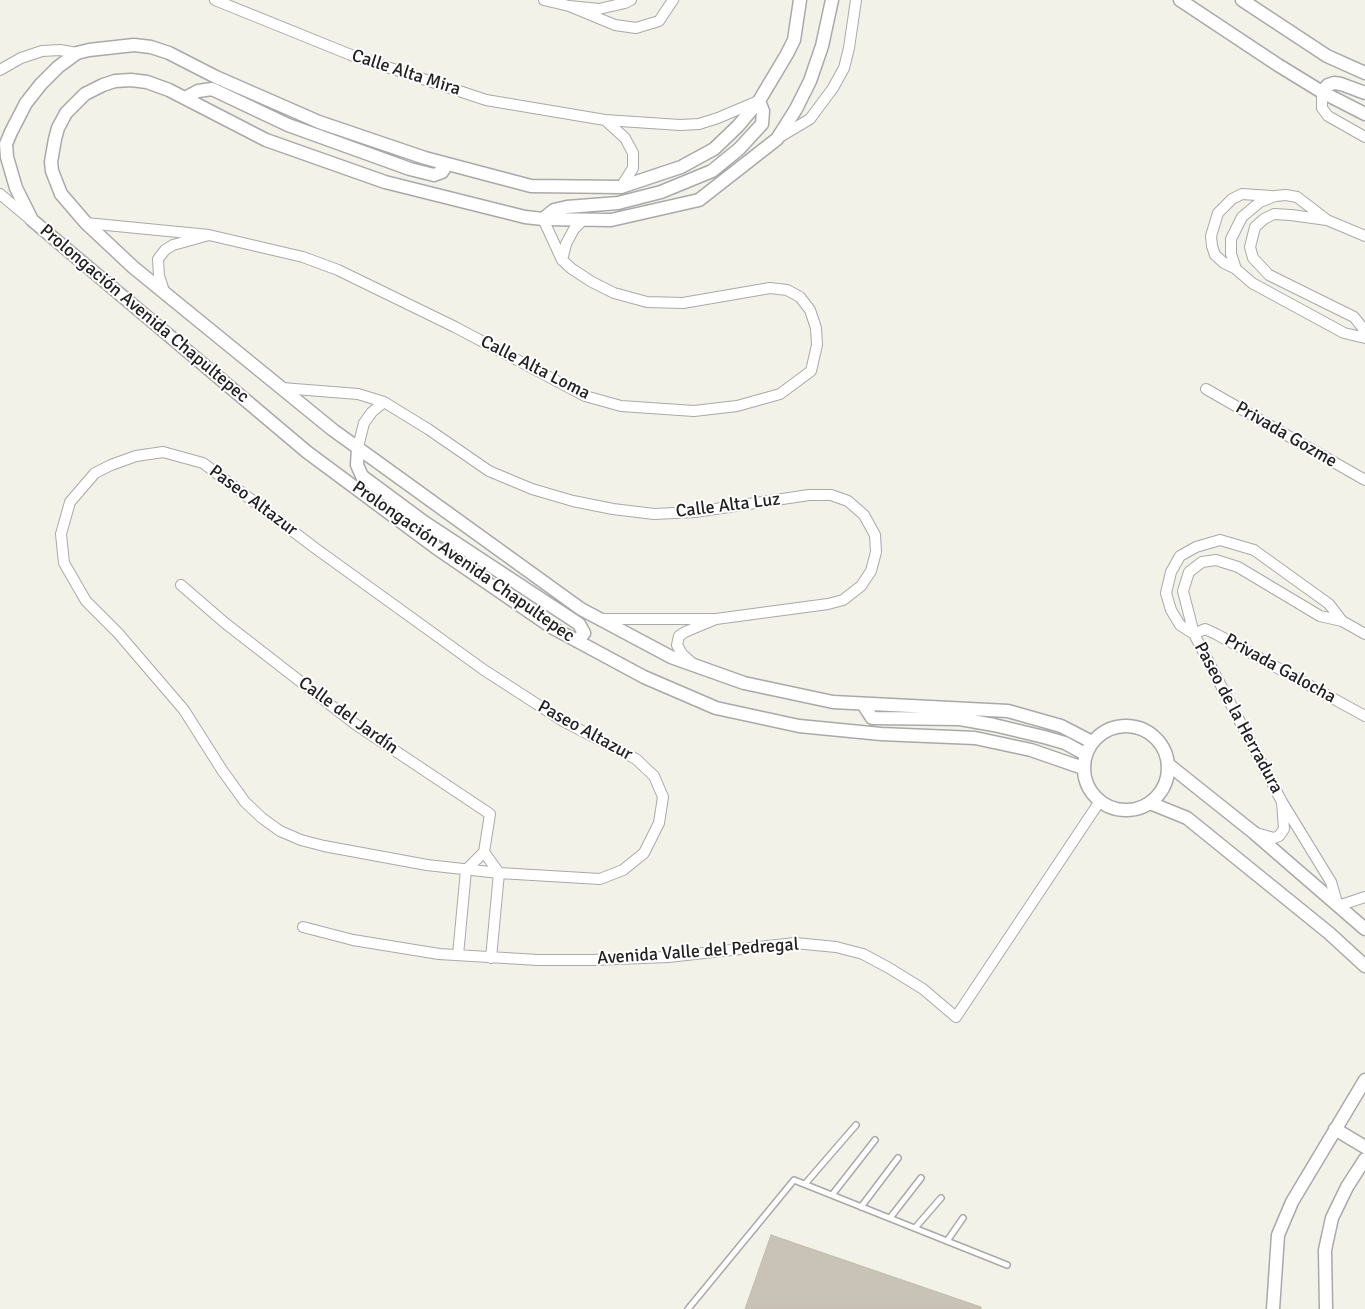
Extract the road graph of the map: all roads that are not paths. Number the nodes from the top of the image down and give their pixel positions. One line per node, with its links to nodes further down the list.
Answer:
1 (215, 0): 19 (street, Calle Alta Mira)
2 (544, 0): 10 (street)
3 (631, 0): 10 (street)
4 (673, 0): 10 (street)
5 (800, 0): 17 (street, Prolongación Avenida Chapultepec)
6 (832, 0): 21 (street, Prolongación Avenida Chapultepec)
7 (856, 0): 21 (street)
8 (1180, 0): 14 (street)
9 (1242, 0): 13 (street)
10 (569, 6)
11 (78, 54): 12 (street); 22 (street, Prolongación Avenida Chapultepec); 27 (street, Prolongación Avenida Chapultepec)
12 (0, 70)
13 (1365, 73)
14 (1322, 92): 15 (street); 18 (street); 20 (street)
15 (1365, 93)
16 (185, 98): 22 (street); 26 (street, Prolongación Avenida Chapultepec); 30 (street, Prolongación Avenida Chapultepec)
17 (759, 101): 19 (street, Calle Alta Mira); 23 (street, Prolongación Avenida Chapultepec); 26 (street)
18 (1365, 114)
19 (605, 120): 23 (street)
20 (1365, 137)
21 (777, 139): 28 (street, Prolongación Avenida Chapultepec)
22 (439, 162): 23 (street, Prolongación Avenida Chapultepec)
23 (621, 187)
24 (0, 194): 27 (street)
25 (1275, 196): 29 (street); 34 (street); 34 (street)
26 (543, 219): 28 (street, Prolongación Avenida Chapultepec); 33 (street, Calle Alta Loma)
27 (32, 220): 49 (street, Prolongación Avenida Chapultepec)
28 (583, 220): 33 (street)
29 (1327, 220): 32 (street); 36 (street)
30 (86, 223): 31 (street, Calle Alta Loma); 35 (street, Prolongación Avenida Chapultepec)
31 (209, 235): 33 (street, Calle Alta Loma); 35 (street, Calle Alta Loma)
32 (1365, 236)
33 (562, 260)
34 (1236, 269): 37 (street)
35 (166, 294): 38 (street, Prolongación Avenida Chapultepec)
36 (1365, 331)
37 (1365, 338)
38 (282, 388): 40 (street, Calle Alta Luz); 41 (street, Prolongación Avenida Chapultepec)
39 (1206, 389): 42 (street, Privada Gozme)
40 (384, 402): 41 (street); 45 (street, Calle Alta Luz)
41 (358, 447): 44 (street, Prolongación Avenida Chapultepec); 49 (street)
42 (1365, 480)
43 (181, 585): 61 (street, Calle del Jardín)
44 (601, 619): 45 (street, Calle Alta Luz); 50 (street, Prolongación Avenida Chapultepec)
45 (716, 619): 50 (street, Calle Alta Luz)
46 (1342, 620): 47 (street, Paseo de la Herradura); 47 (street, Paseo de la Herradura); 48 (street, Paseo de la Herradura)
47 (1194, 634): 52 (street, Privada Galocha); 58 (street, Paseo de la Herradura)
48 (1365, 634)
49 (577, 641): 56 (street, Prolongación Avenida Chapultepec)
50 (696, 667): 51 (street, Prolongación Avenida Chapultepec)
51 (863, 704): 53 (street, Prolongación Avenida Chapultepec); 54 (street)
52 (1365, 716)
53 (1092, 742): 54 (street); 55 (street)
54 (1085, 754): 56 (street)
55 (1169, 765): 59 (street); 60 (street)
56 (1083, 768): 57 (street)
57 (1100, 802): 59 (street); 69 (street, Avenida Valle del Pedregal)
58 (1282, 802): 60 (street, Paseo de la Herradura); 65 (street, Paseo de la Herradura)
59 (1150, 803): 70 (street)
60 (1253, 832): 65 (street)
61 (484, 852): 62 (street); 63 (street)
62 (466, 870): 63 (street, Paseo Altazur); 63 (street, Paseo Altazur); 68 (street)
63 (499, 873): 69 (street)
64 (1365, 897): 65 (street)
65 (1338, 906): 67 (street)
66 (303, 927): 68 (street, Avenida Valle del Pedregal)
67 (1365, 929)
68 (458, 955): 69 (street, Avenida Valle del Pedregal)
69 (491, 958)
70 (1365, 966)
71 (1365, 1080): 73 (street)
72 (856, 1125): 79 (lane)
73 (1335, 1128): 75 (street); 89 (street)
74 (875, 1140): 80 (lane)
75 (1365, 1147)
76 (898, 1158): 82 (lane)
77 (1365, 1159): 90 (street)
78 (921, 1178): 83 (lane)
79 (805, 1184): 80 (lane); 88 (lane)
80 (832, 1195): 82 (lane)
81 (941, 1198): 85 (lane)
82 (861, 1207): 83 (lane)
83 (890, 1218): 85 (lane)
84 (963, 1218): 86 (lane)
85 (915, 1228): 86 (lane)
86 (947, 1241): 87 (lane)
87 (1007, 1265)
88 (688, 1309)
89 (1273, 1309)
90 (1326, 1309)

